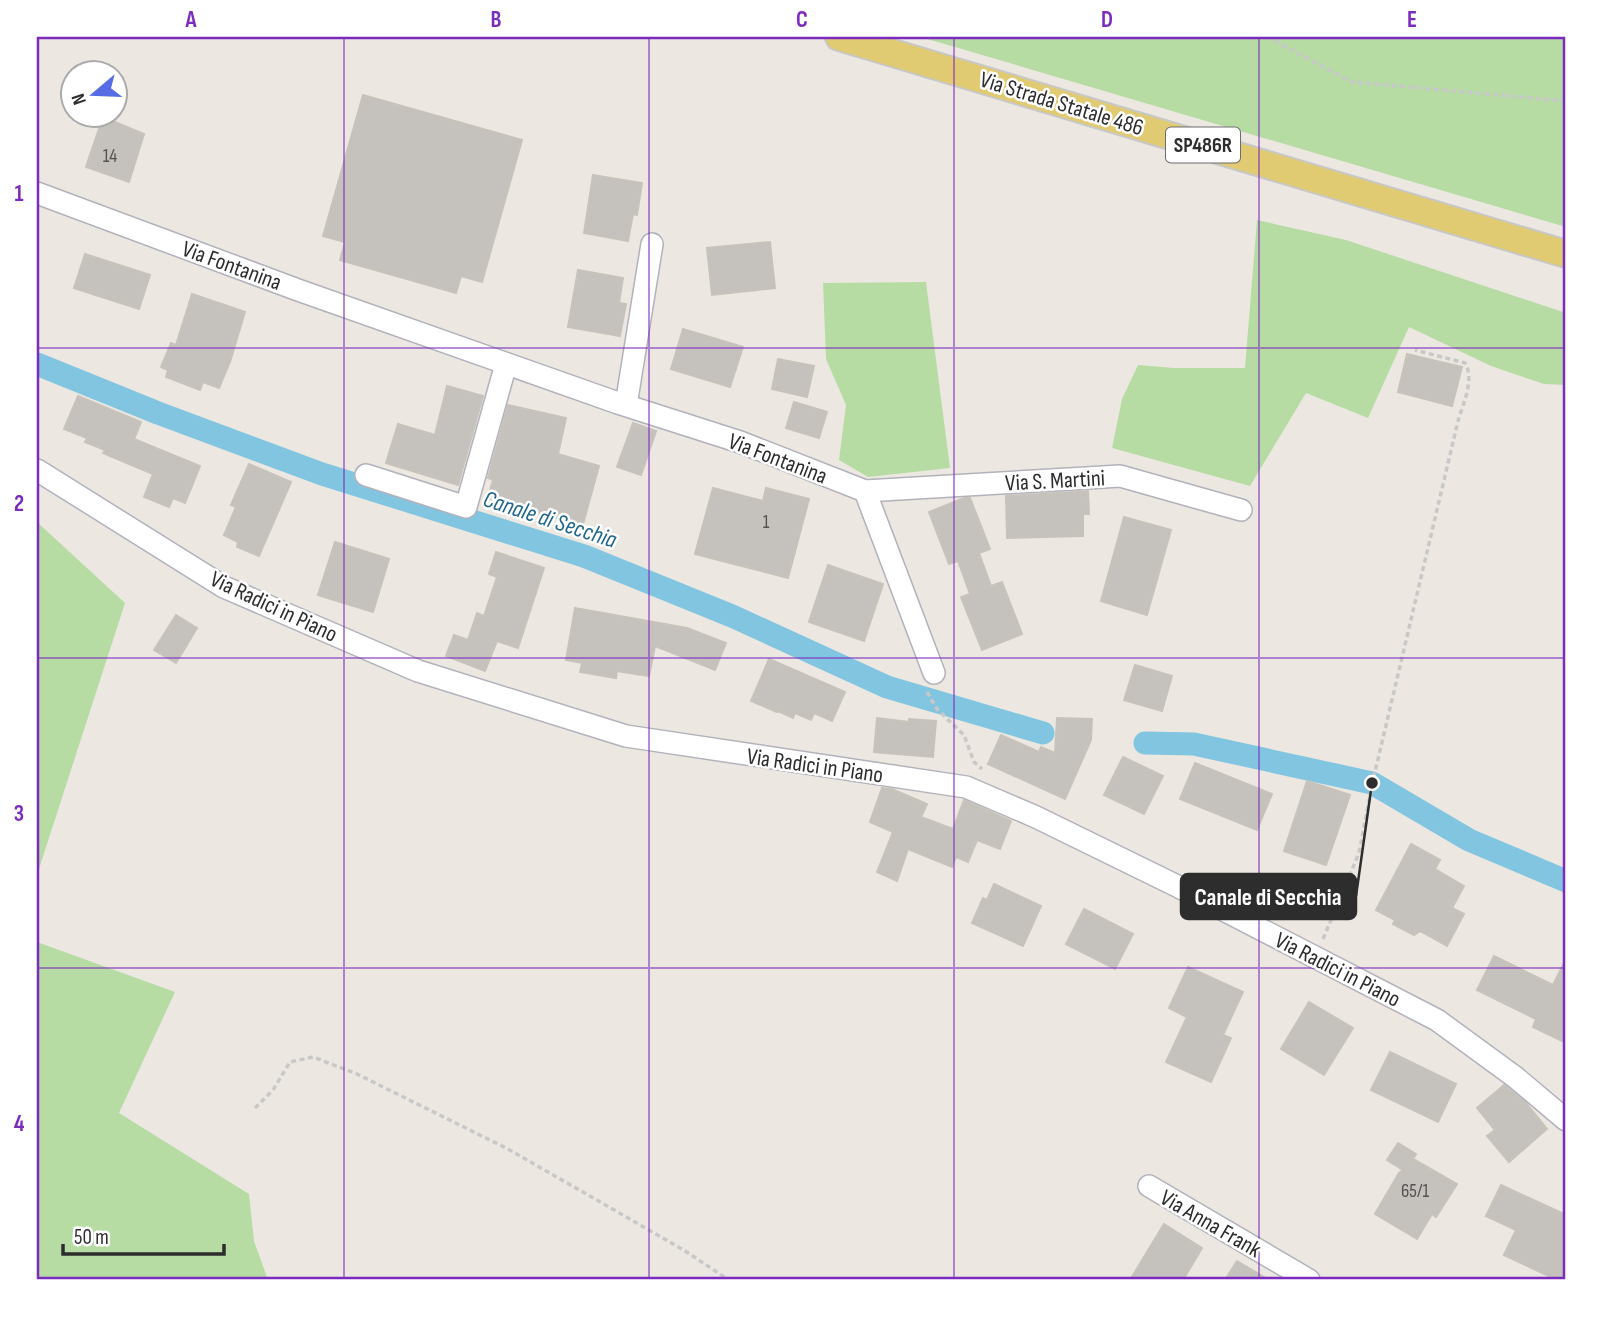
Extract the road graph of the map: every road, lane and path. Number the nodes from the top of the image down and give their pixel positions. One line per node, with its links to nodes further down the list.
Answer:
1 (839, 37): 6 (main road, Via Strada Statale 486 / SP486R)
2 (1267, 37): 3 (path)
3 (1566, 101)
4 (37, 193): 8 (street, Via Fontanina)
5 (652, 244): 9 (street)
6 (1566, 254)
7 (1415, 350): 16 (path)
8 (506, 364): 9 (street, Via Fontanina); 11 (street)
9 (626, 405): 12 (street, Via Fontanina)
10 (37, 470): 16 (street, Via Radici in Piano)
11 (366, 475)
12 (865, 491): 13 (street, Via S. Martini); 14 (street)
13 (1241, 510)
14 (930, 681): 15 (path)
15 (937, 709)
16 (1315, 957): 18 (street, Via Radici in Piano)
17 (255, 1108): 20 (path)
18 (1566, 1120)
19 (1149, 1186): 21 (street, Via Anna Frank)
20 (729, 1280)
21 (1309, 1280)

